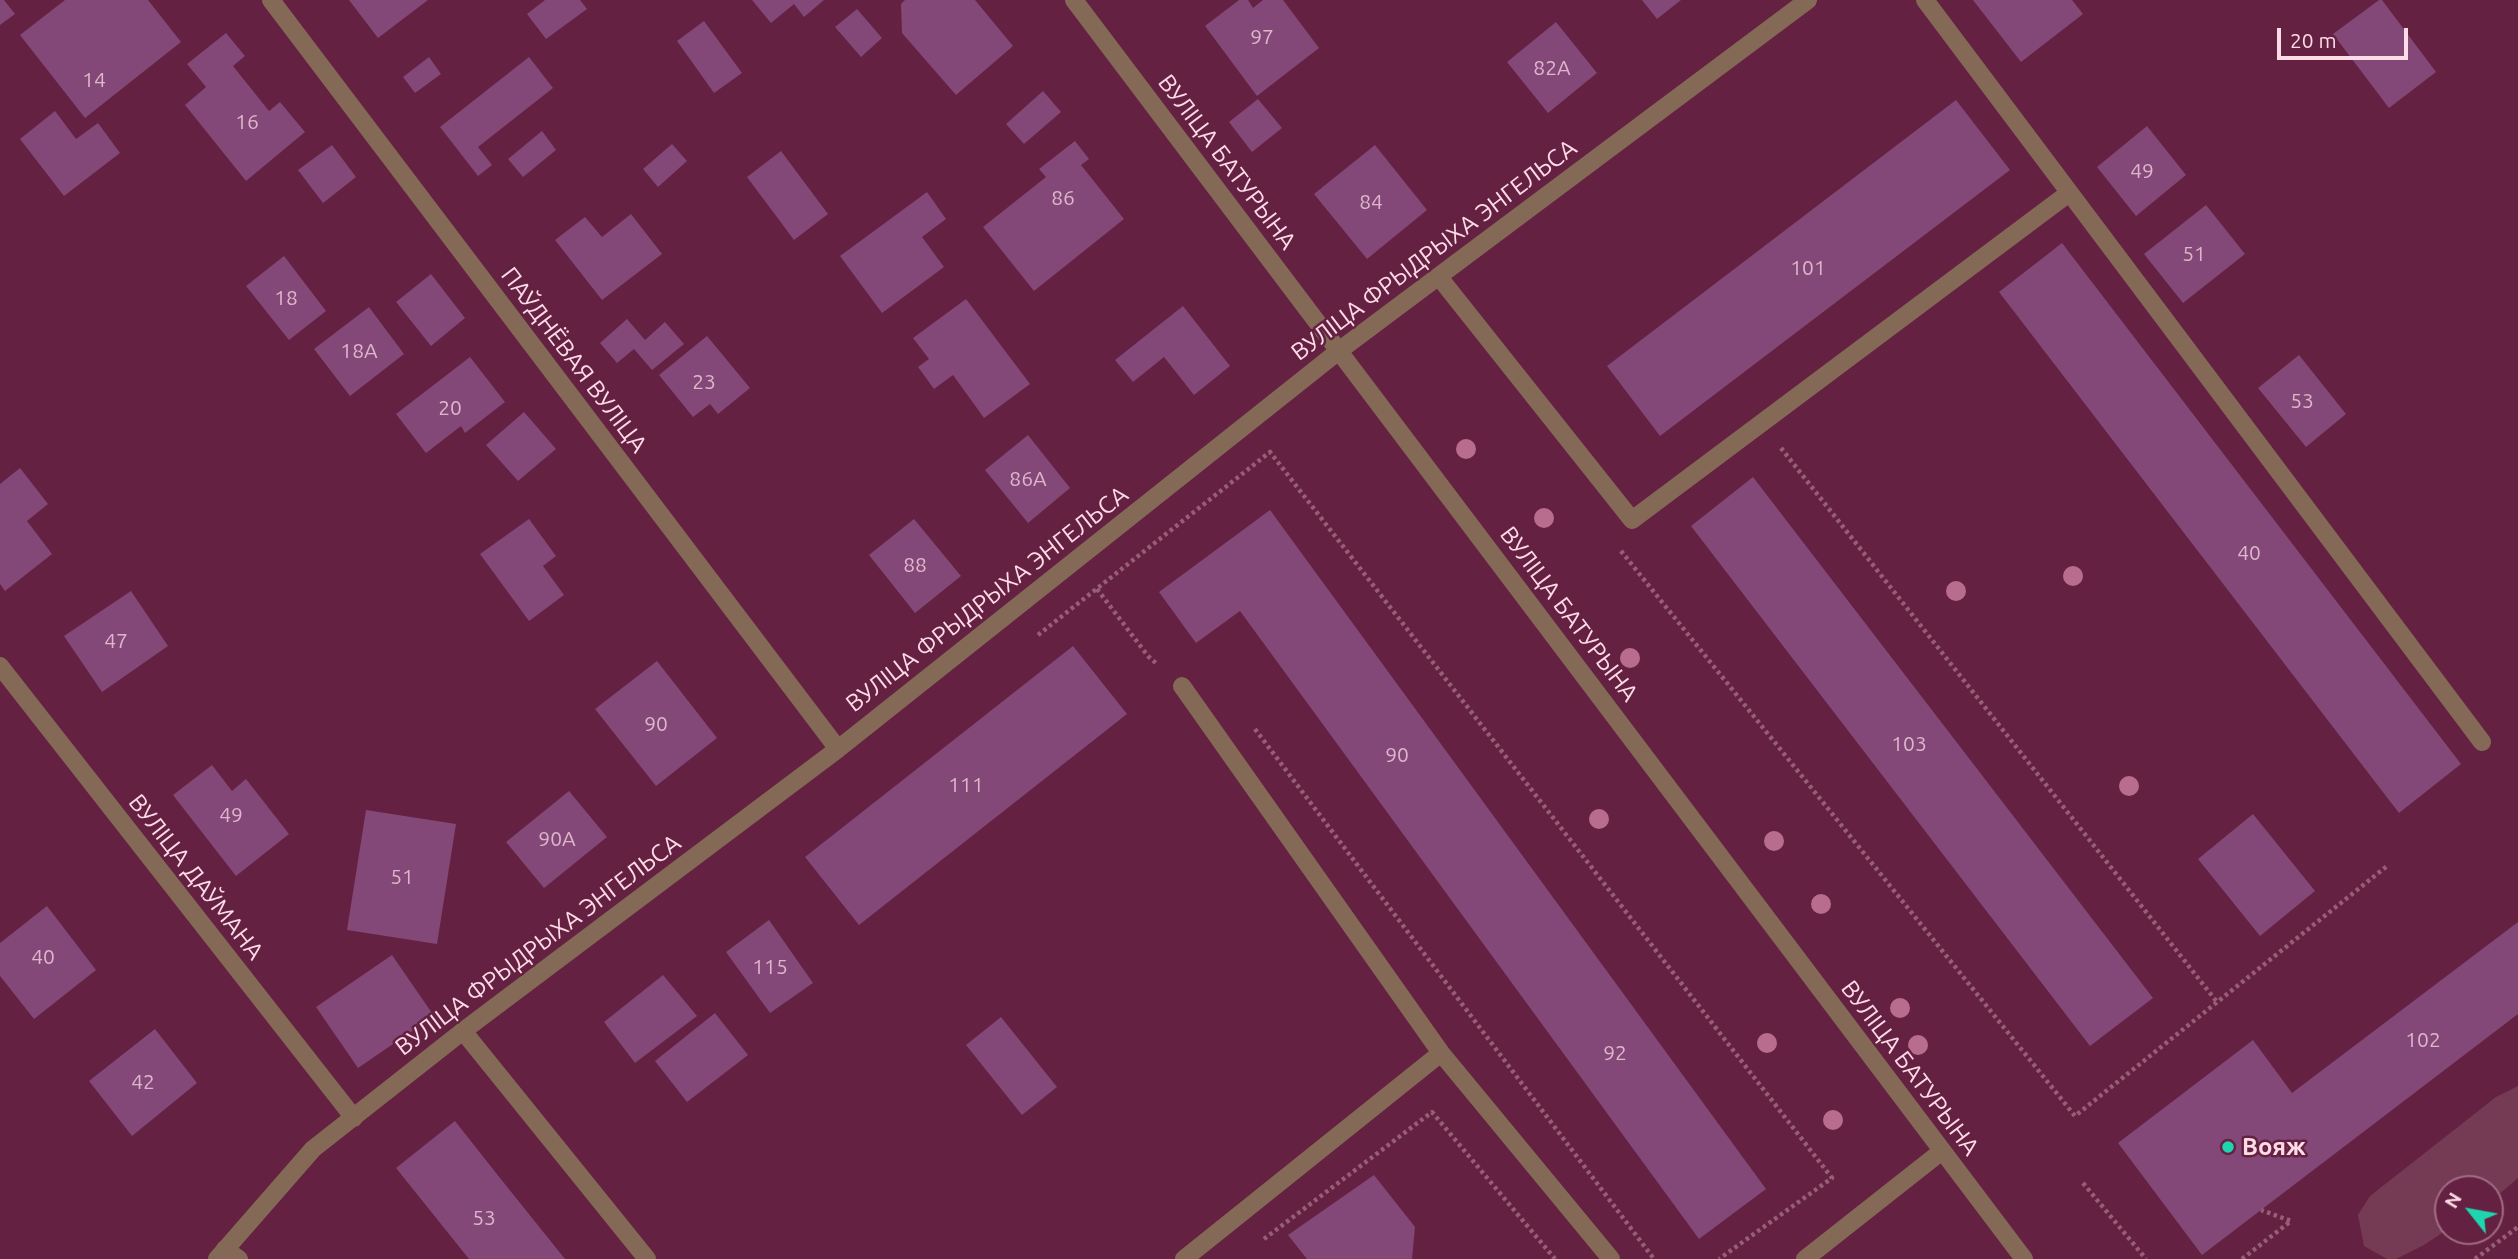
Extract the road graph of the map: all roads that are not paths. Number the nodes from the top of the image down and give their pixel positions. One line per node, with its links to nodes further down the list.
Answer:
1 (271, 0): 11 (street, ПАЎДНЁВАЯ ВУЛІЦА)
2 (1074, 0): 7 (street, ВУЛІЦА БАТУРЫНА)
3 (1808, 0): 6 (street, ВУЛІЦА ФРЫДРЫХА ЭНГЕЛЬСА)
4 (1925, 0): 5 (street)
5 (2069, 192): 6 (street); 10 (street)
6 (1439, 276): 7 (street, ВУЛІЦА ФРЫДРЫХА ЭНГЕЛЬСА)
7 (1340, 350): 11 (street, ВУЛІЦА ФРЫДРЫХА ЭНГЕЛЬСА); 15 (street, ВУЛІЦА БАТУРЫНА)
8 (0, 666): 14 (street, ВУЛІЦА ДАЎМАНА)
9 (1182, 686): 13 (street)
10 (2482, 742)
11 (838, 749): 12 (street, ВУЛІЦА ФРЫДРЫХА ЭНГЕЛЬСА)
12 (463, 1031): 14 (street, ВУЛІЦА ФРЫДРЫХА ЭНГЕЛЬСА); 17 (street)
13 (1441, 1053): 18 (street); 19 (street)
14 (354, 1118): 16 (street, ВУЛІЦА ФРЫДРЫХА ЭНГЕЛЬСА)
15 (1942, 1151): 20 (street); 21 (street, ВУЛІЦА БАТУРЫНА)
16 (227, 1256)
17 (647, 1259)
18 (1184, 1259)
19 (1611, 1259)
20 (1805, 1259)
21 (2024, 1259)

